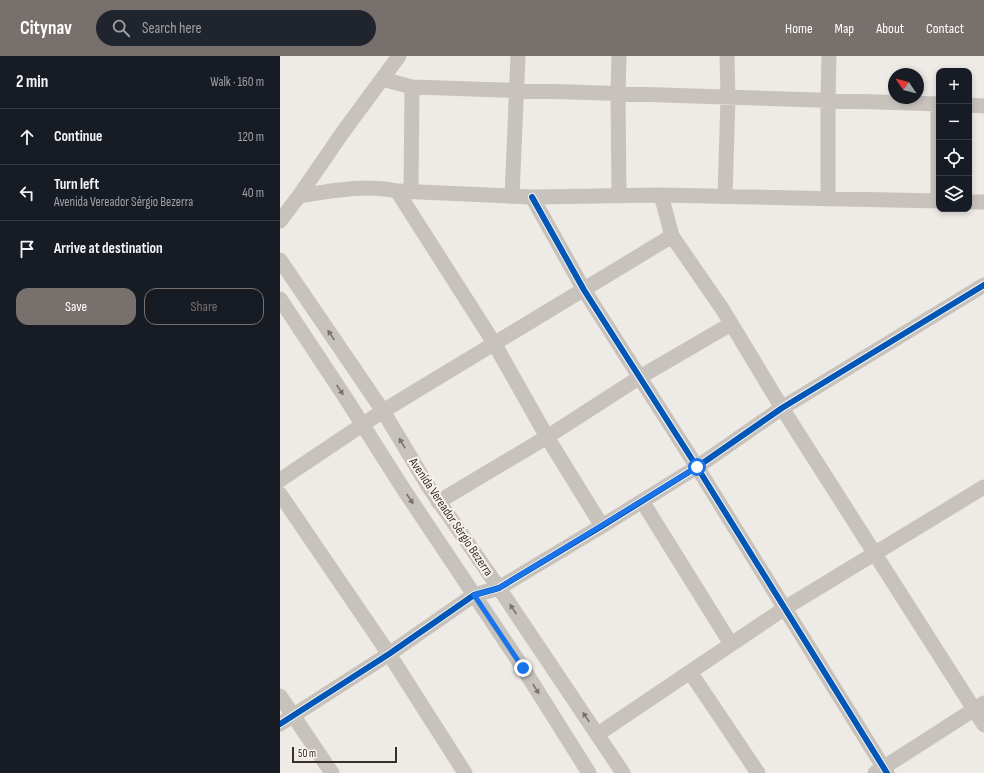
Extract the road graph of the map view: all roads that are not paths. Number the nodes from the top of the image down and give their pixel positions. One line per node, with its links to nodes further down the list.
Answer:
1 (399, 56): 6 (street)
2 (518, 56): 8 (street)
3 (619, 56): 9 (street)
4 (727, 56): 10 (street)
5 (829, 56): 11 (street)
6 (382, 79): 7 (street); 20 (street)
7 (412, 86): 8 (street); 17 (street)
8 (516, 90): 9 (street); 21 (street)
9 (618, 93): 10 (street); 18 (street)
10 (728, 97): 11 (street); 22 (street)
11 (828, 101): 12 (street); 24 (street)
12 (936, 104)
13 (972, 105): 14 (street)
14 (984, 106)
15 (938, 140): 16 (street)
16 (938, 176)
17 (404, 191): 20 (street); 21 (street); 35 (street)
18 (619, 195): 19 (street); 23 (street)
19 (661, 195): 22 (street); 29 (street)
20 (299, 196): 28 (street)
21 (512, 196): 23 (street)
22 (725, 196): 24 (street)
23 (532, 197): 32 (street)
24 (828, 199): 25 (street)
25 (936, 201)
26 (972, 202): 27 (street)
27 (984, 202)
28 (280, 221)
29 (672, 236): 32 (street); 34 (street)
30 (280, 260): 38 (street, Avenida Vereador Sérgio Bezerra, one-way to 30)
31 (984, 285): 37 (street)
32 (584, 290): 35 (street); 36 (street)
33 (280, 299): 39 (street, Avenida Vereador Sérgio Bezerra, one-way to 39)
34 (731, 324): 36 (street); 37 (street)
35 (494, 343): 38 (street); 40 (street)
36 (640, 377): 40 (street); 41 (street)
37 (782, 408): 41 (street); 48 (street)
38 (383, 411): 39 (street); 46 (street, Avenida Vereador Sérgio Bezerra, one-way to 38)
39 (362, 425): 42 (street); 50 (street, Avenida Vereador Sérgio Bezerra, one-way to 50)
40 (547, 437): 46 (street); 47 (street)
41 (697, 467): 45 (street); 51 (street)
42 (280, 480)
43 (984, 486): 48 (street)
44 (280, 494): 53 (street)
45 (642, 501): 47 (street); 52 (street)
46 (438, 502): 49 (street, Avenida Vereador Sérgio Bezerra)
47 (602, 526): 49 (street)
48 (874, 552): 51 (street); 56 (street)
49 (499, 588): 50 (street); 60 (street, Avenida Vereador Sérgio Bezerra, one-way to 49)
50 (474, 595): 53 (street); 61 (street, Avenida Vereador Sérgio Bezerra, one-way to 61)
51 (785, 608): 52 (street); 62 (street)
52 (731, 644): 54 (street)
53 (389, 654): 57 (street); 64 (street)
54 (690, 672): 60 (street); 66 (street)
55 (280, 696): 57 (street)
56 (979, 706): 59 (street); 62 (street)
57 (293, 715): 58 (street); 63 (street)
58 (280, 724)
59 (984, 725)
60 (598, 734): 65 (street, Avenida Vereador Sérgio Bezerra)
61 (584, 771)
62 (882, 771)
63 (332, 773)
64 (465, 773)
65 (623, 773)
66 (758, 773)

